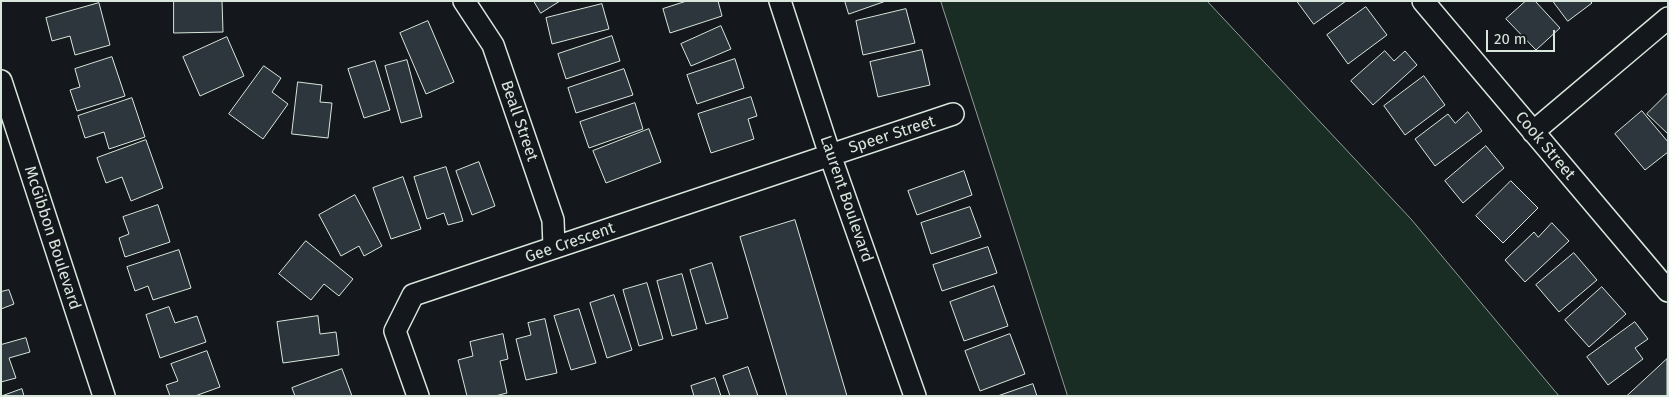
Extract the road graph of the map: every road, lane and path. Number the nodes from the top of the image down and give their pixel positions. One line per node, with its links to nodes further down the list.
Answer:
1 (464, 1): 9 (street, Beall Street)
2 (780, 1): 8 (street, Laurent Boulevard)
3 (1423, 1): 7 (street, Cook Street)
4 (1668, 18): 7 (street)
5 (1, 81): 11 (street, McGibbon Boulevard)
6 (953, 114): 8 (street, Speer Street)
7 (1533, 132): 10 (street, Cook Street)
8 (830, 155): 9 (street, Gee Crescent); 13 (street, Laurent Boulevard)
9 (554, 247): 12 (street, Gee Crescent)
10 (1668, 291)
11 (104, 396)
12 (418, 396)
13 (915, 396)

